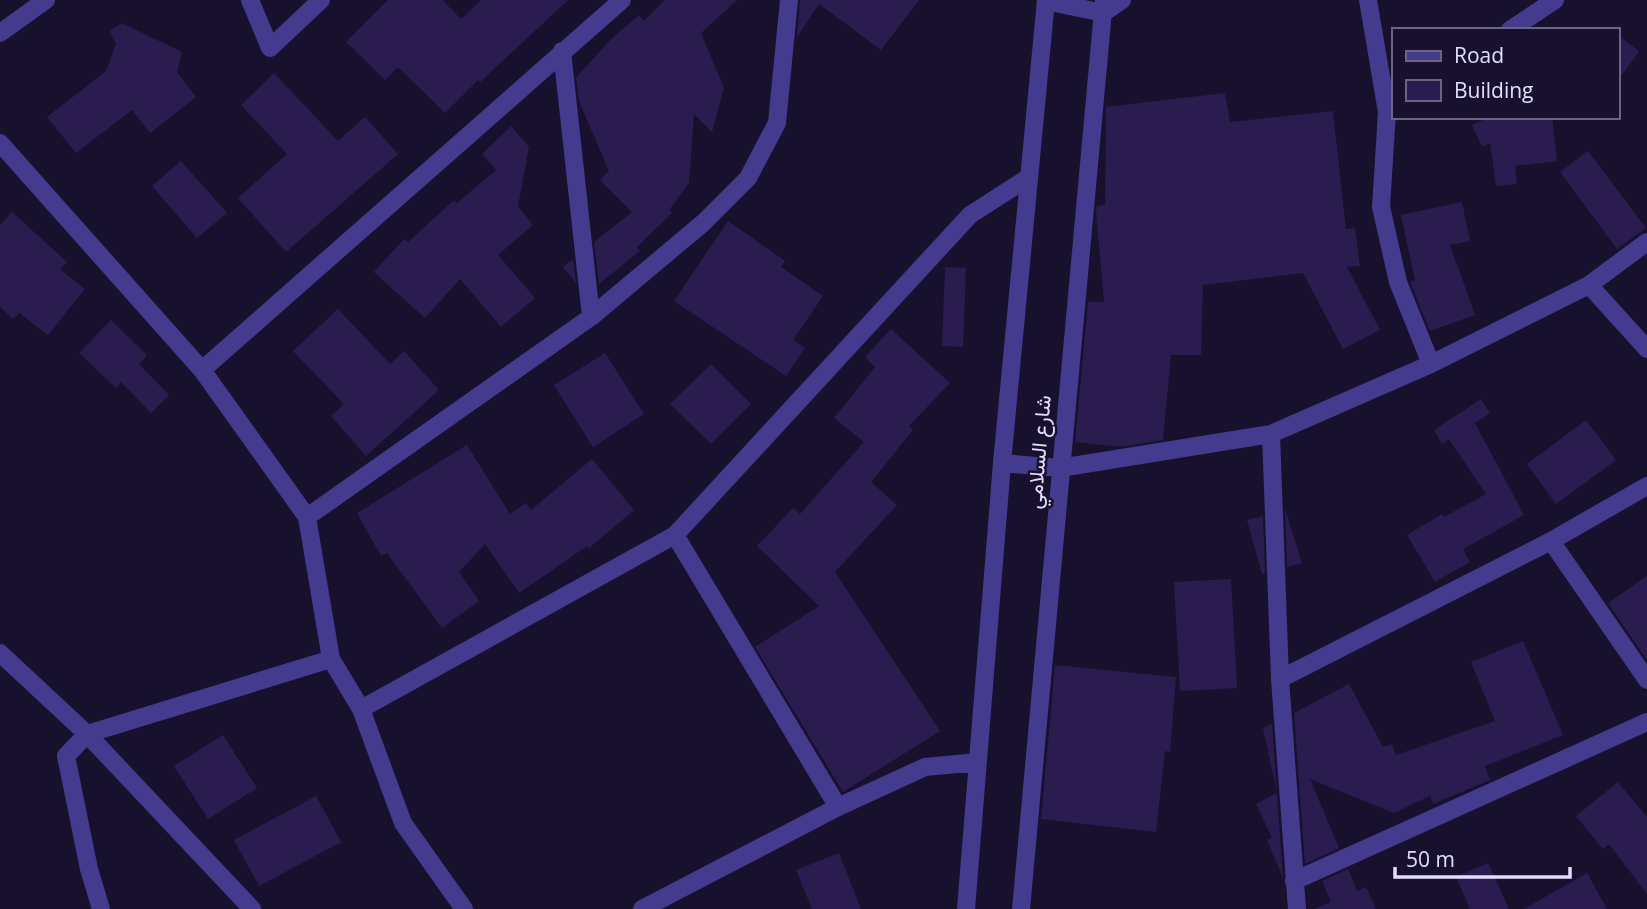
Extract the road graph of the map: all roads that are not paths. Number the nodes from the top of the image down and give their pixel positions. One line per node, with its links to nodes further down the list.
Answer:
1 (46, 0): 12 (street)
2 (250, 0): 3 (street)
3 (321, 0)
4 (622, 0): 13 (street)
5 (789, 0): 19 (street)
6 (1046, 0): 10 (street); 16 (street, شارع السلامي)
7 (1122, 0): 10 (street)
8 (1368, 0): 14 (street)
9 (1555, 0): 11 (street)
10 (1103, 6): 25 (street, شارع السلامي)
11 (1513, 28)
12 (0, 33)
13 (562, 51): 19 (street); 22 (street)
14 (1390, 110): 21 (street)
15 (0, 143): 22 (street)
16 (1028, 177): 24 (street, شارع السلامي); 28 (street)
17 (1647, 242): 18 (street)
18 (1589, 285): 20 (street); 21 (street)
19 (591, 317): 27 (street)
20 (1647, 349)
21 (1431, 364): 23 (street)
22 (202, 370): 27 (street)
23 (1271, 434): 25 (street); 32 (street)
24 (1002, 463): 25 (street); 37 (street, شارع السلامي)
25 (1060, 468): 45 (street, شارع السلامي)
26 (1647, 486): 29 (street)
27 (307, 517): 31 (street)
28 (675, 535): 34 (street); 38 (street)
29 (1551, 541): 32 (street); 33 (street)
30 (0, 653): 36 (street)
31 (331, 659): 34 (street); 36 (street)
32 (1280, 679): 39 (street)
33 (1647, 680)
34 (361, 709): 42 (street)
35 (1647, 722): 39 (street)
36 (87, 734): 40 (street); 41 (street)
37 (978, 762): 38 (street); 44 (street, شارع السلامي)
38 (838, 807): 43 (street)
39 (1294, 881): 46 (street)
40 (101, 909)
41 (252, 909)
42 (464, 909)
43 (642, 909)
44 (966, 909)
45 (1021, 909)
46 (1297, 909)

